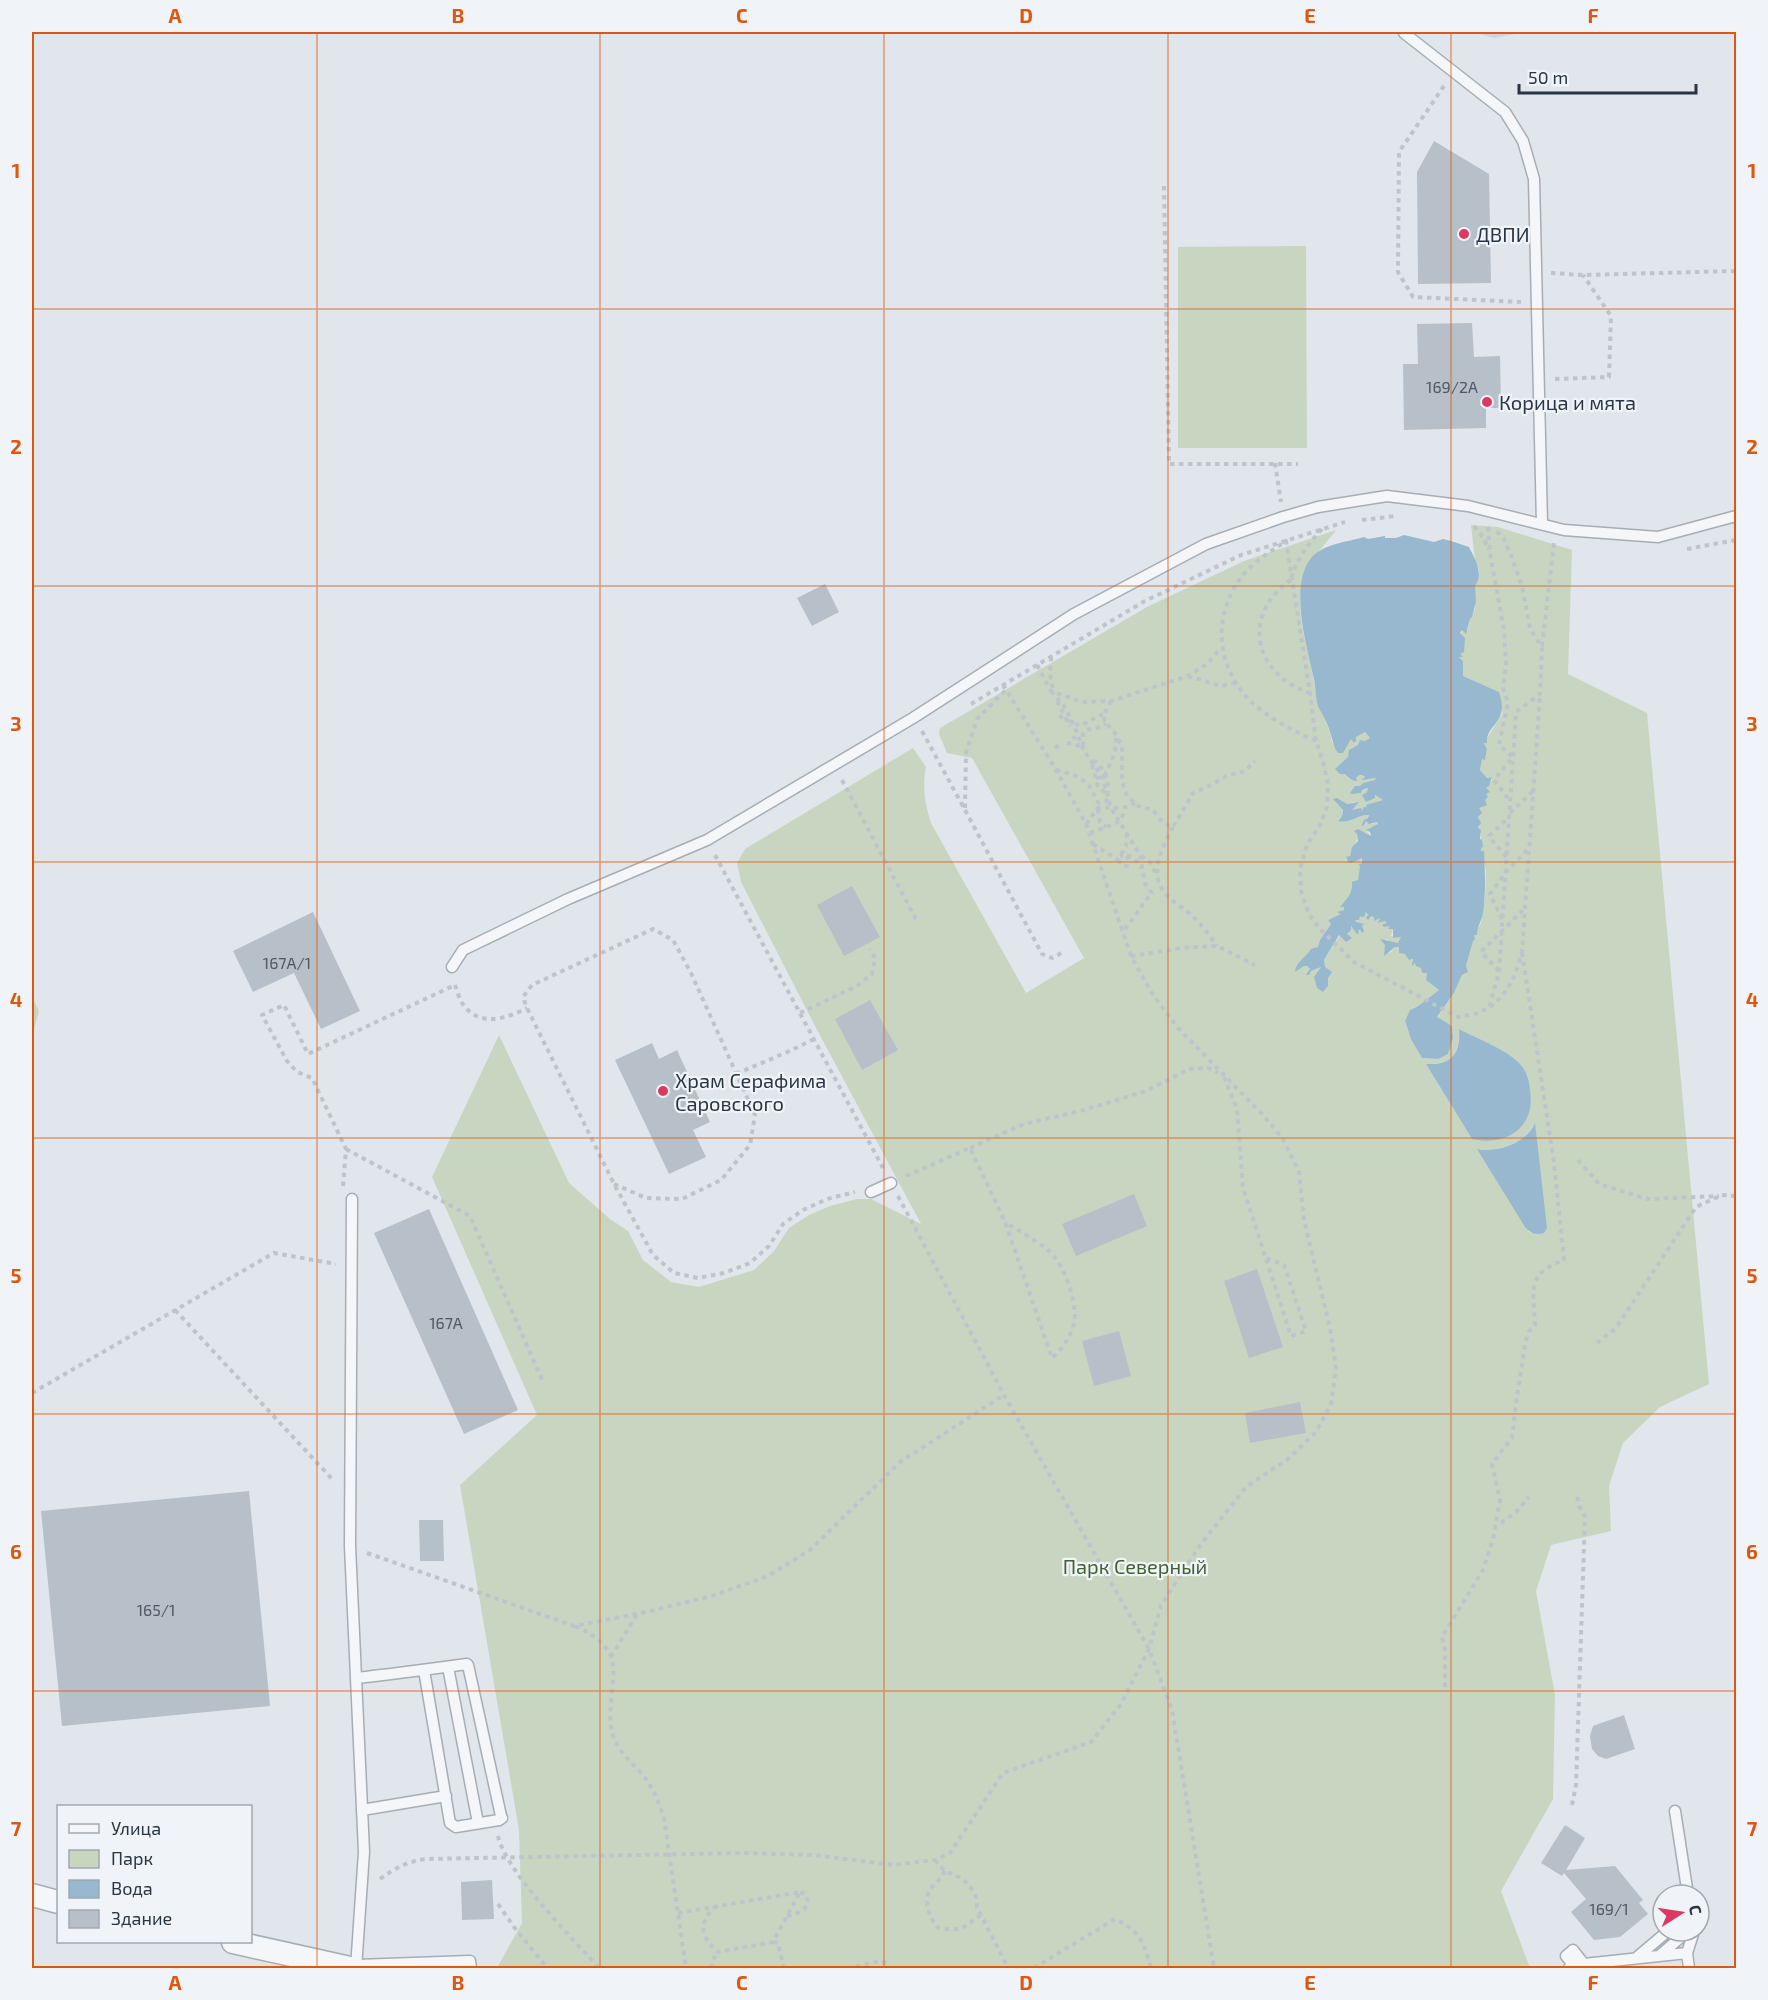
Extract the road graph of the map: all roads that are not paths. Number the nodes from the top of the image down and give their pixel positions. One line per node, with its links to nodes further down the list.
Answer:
1 (1404, 33): 3 (lane)
2 (1737, 516): 3 (lane)
3 (1542, 524): 4 (lane)
4 (452, 967)
5 (891, 1183): 6 (lane)
6 (871, 1192)
7 (352, 1199): 10 (lane)
8 (448, 1667): 9 (lane); 14 (lane); 14 (lane)
9 (424, 1670): 10 (lane); 11 (lane)
10 (356, 1678): 12 (lane)
11 (446, 1796): 12 (lane); 14 (lane)
12 (362, 1810): 28 (lane)
13 (1675, 1811): 15 (lane)
14 (478, 1823)
15 (1686, 1883)
16 (32, 1895): 17 (street)
17 (57, 1902)
18 (242, 1943): 28 (street)
19 (1653, 1943): 24 (lane)
20 (1674, 1943): 23 (lane)
21 (1688, 1943): 22 (lane)
22 (1685, 1950): 23 (lane); 30 (lane)
23 (1659, 1956): 24 (lane)
24 (1635, 1958): 27 (lane)
25 (459, 1965): 26 (lane); 29 (lane)
26 (445, 1966): 28 (lane)
27 (1576, 1966)
28 (354, 1967)
29 (471, 1968)
30 (1689, 1968)

